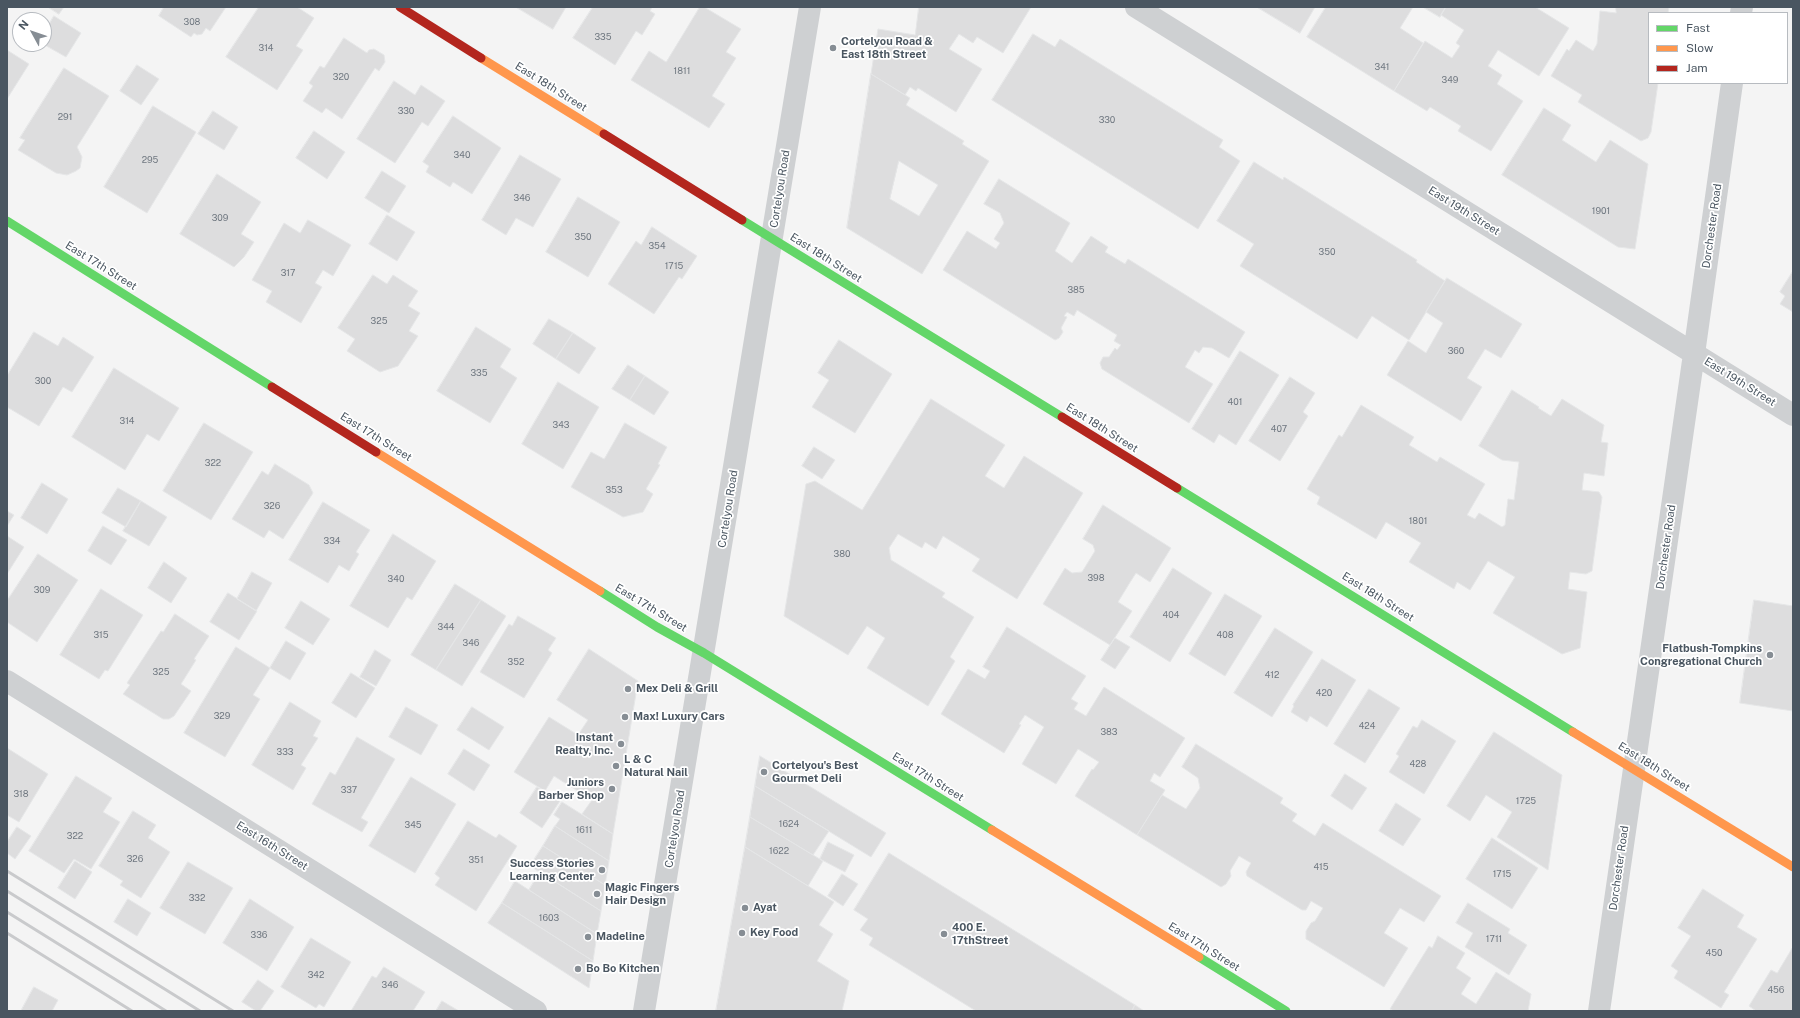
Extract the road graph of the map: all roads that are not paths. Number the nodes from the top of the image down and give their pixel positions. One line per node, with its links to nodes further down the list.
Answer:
1 (400, 7): 6 (street, East 18th Street)
2 (810, 7): 6 (street, Cortelyou Road)
3 (1136, 7): 7 (street, East 19th Street)
4 (1732, 84): 7 (street, Dorchester Road)
5 (7, 221): 9 (street, East 17th Street)
6 (772, 239): 9 (street, Cortelyou Road); 11 (street, East 18th Street)
7 (1694, 354): 8 (street, East 19th Street); 11 (street, Dorchester Road)
8 (1793, 415)
9 (704, 653): 14 (street, Cortelyou Road); 15 (street, East 17th Street)
10 (7, 681): 13 (street, East 16th Street)
11 (1634, 769): 12 (street, East 18th Street); 16 (street, Dorchester Road)
12 (1793, 867)
13 (536, 1011)
14 (644, 1011)
15 (1286, 1011)
16 (1599, 1011)

